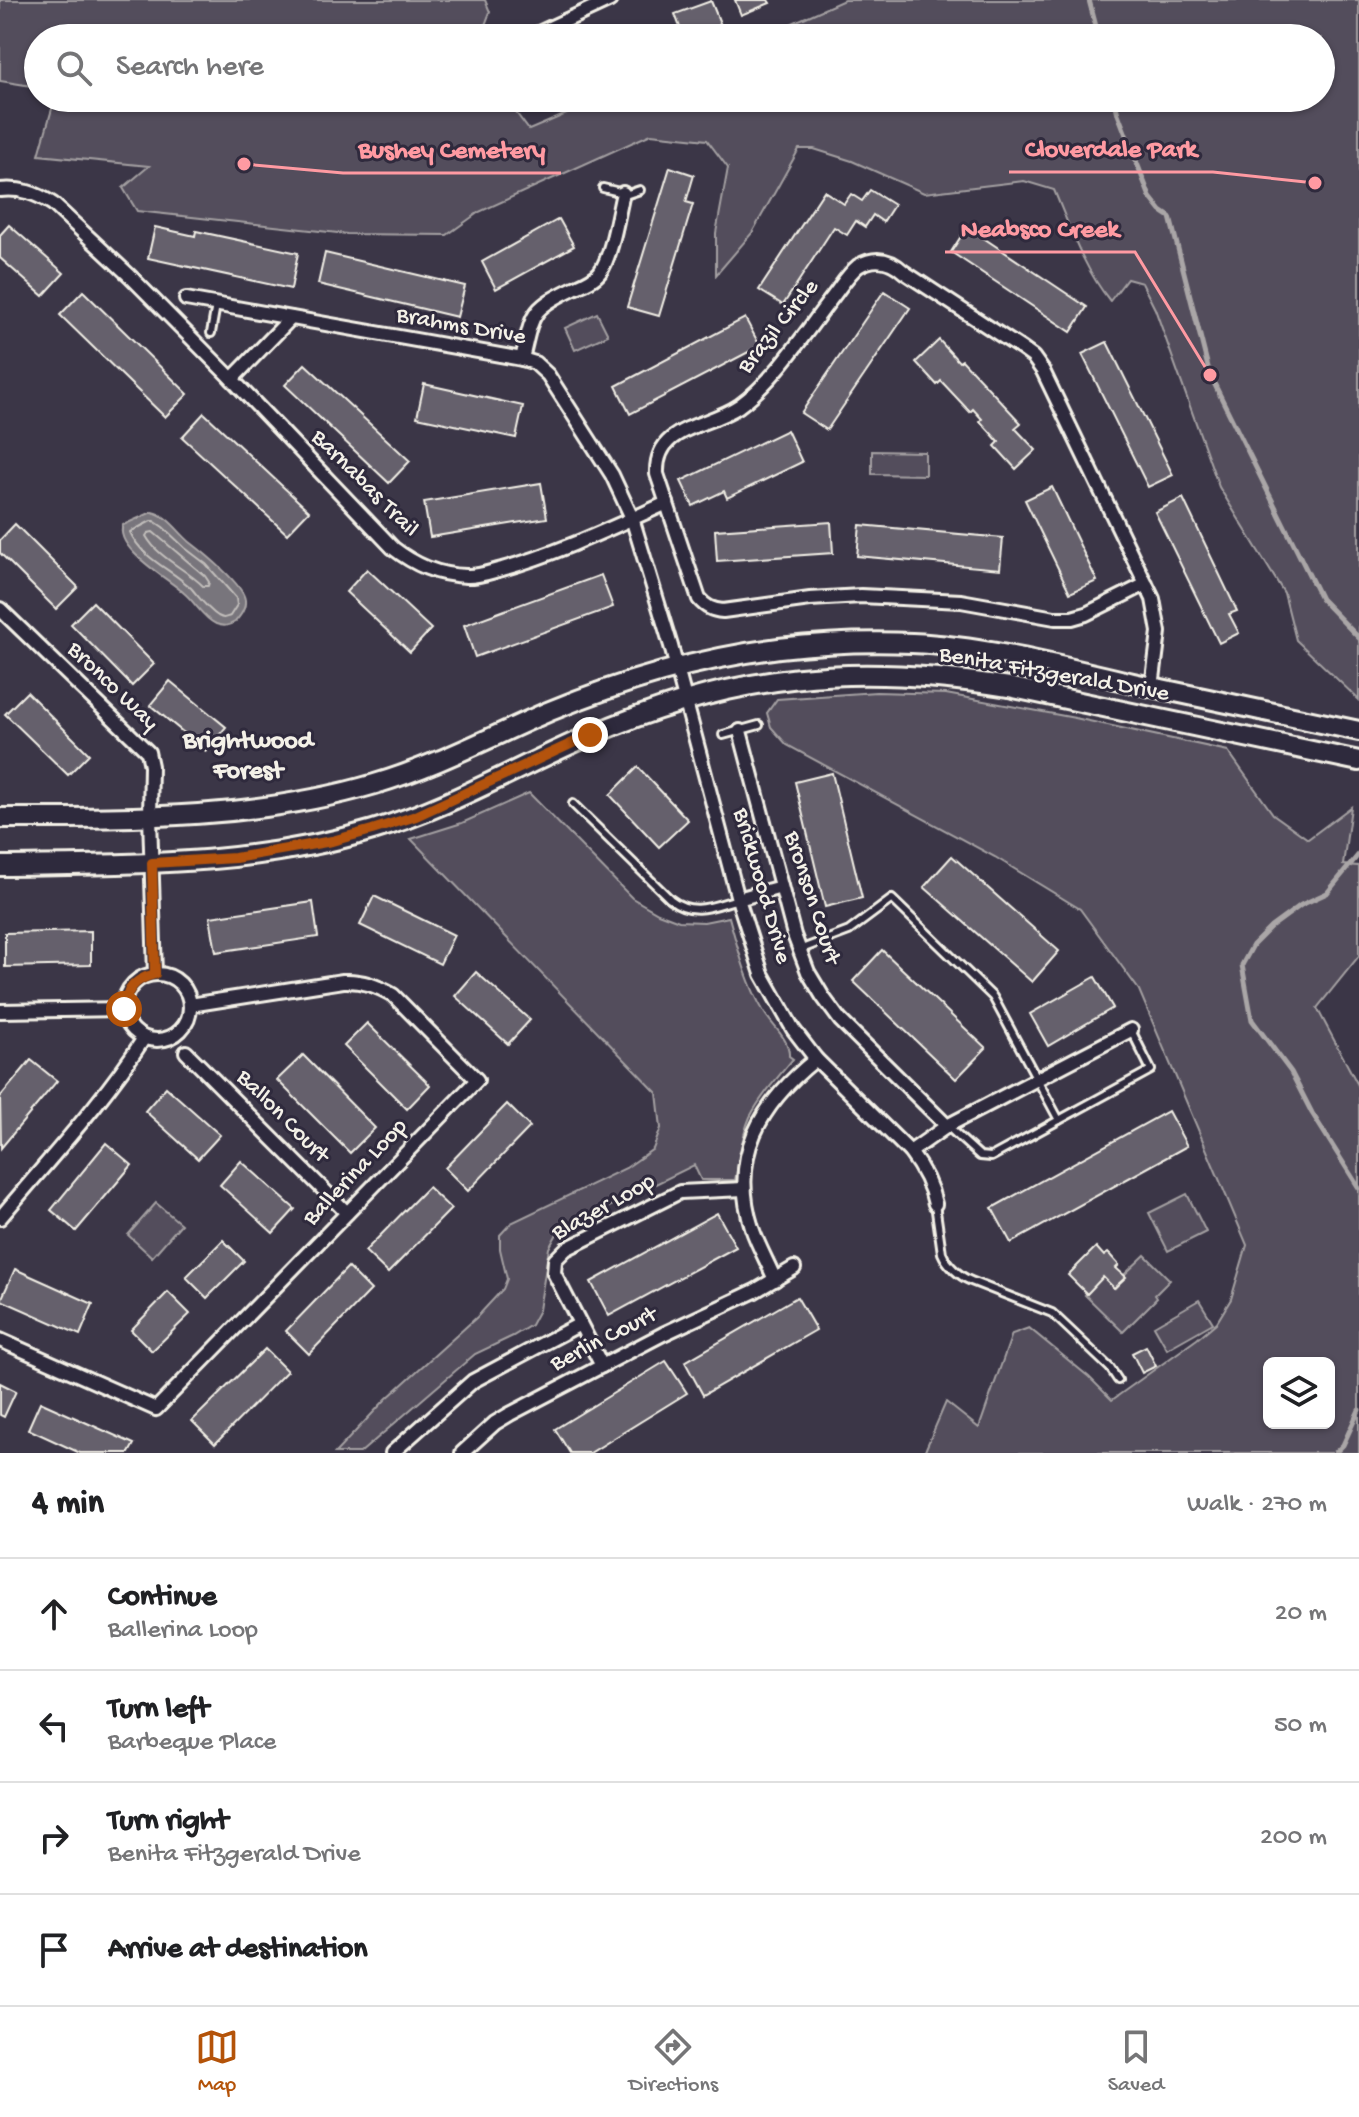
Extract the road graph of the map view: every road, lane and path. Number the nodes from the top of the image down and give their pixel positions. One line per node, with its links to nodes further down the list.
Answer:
1 (610, 0): 2 (street)
2 (558, 24)
3 (603, 188): 6 (lane)
4 (0, 190): 12 (street, Barnabas Trail)
5 (640, 190): 6 (lane)
6 (623, 193): 11 (street)
7 (186, 299): 8 (street, Brahms Drive)
8 (216, 305): 9 (street, Brahms Drive); 10 (lane)
9 (291, 318): 11 (street, Brahms Drive); 12 (street)
10 (211, 333)
11 (522, 359): 14 (street, Brahms Drive)
12 (232, 379): 14 (street, Barnabas Trail)
13 (667, 503): 14 (street, Barnabas Trail); 15 (street, Brazil Circle); 15 (street, Brazil Circle)
14 (632, 518): 17 (street, Brahms Drive)
15 (1146, 584): 18 (street, Brazil Circle)
16 (0, 609): 26 (street, Bronco Way)
17 (677, 668): 18 (main road, Benita Fitzgerald Drive); 19 (street, Brickwood Drive); 26 (main road, Benita Fitzgerald Drive)
18 (1152, 687): 22 (main road, Benita Fitzgerald Drive)
19 (686, 700): 24 (main road, Benita Fitzgerald Drive); 28 (main road, Benita Fitzgerald Drive); 31 (street, Brickwood Drive)
20 (759, 725): 21 (lane)
21 (740, 731): 23 (lane); 30 (street, Bronson Court)
22 (1359, 731)
23 (723, 735)
24 (1359, 761)
25 (573, 804): 31 (lane)
26 (150, 817): 27 (main road, Benita Fitzgerald Drive); 28 (street, Bronco Way)
27 (0, 818)
28 (152, 863): 29 (main road, Benita Fitzgerald Drive); 33 (street, Bronco Way)
29 (0, 866)
30 (781, 887): 31 (street); 32 (street, Bronson Court)
31 (738, 899): 40 (street, Brickwood Drive)
32 (799, 950): 41 (lane); 43 (street, Bronson Court)
33 (155, 974): 34 (street); 35 (street)
34 (190, 1005): 38 (street); 47 (street, Ballerina Loop)
35 (124, 1009): 36 (street); 38 (street)
36 (0, 1011)
37 (1131, 1030): 41 (street); 42 (lane)
38 (144, 1038): 48 (street)
39 (186, 1052): 47 (street, Ballon Court)
40 (816, 1059): 44 (street, Brickwood Drive); 45 (street)
41 (1037, 1079): 42 (lane); 43 (street)
42 (1059, 1120): 43 (lane)
43 (947, 1126): 44 (street)
44 (910, 1152): 46 (street, Brickwood Drive)
45 (744, 1189): 50 (street); 51 (street, Blazer Loop)
46 (935, 1204): 54 (lane)
47 (347, 1213): 52 (street, Ballerina Loop)
48 (0, 1218)
49 (794, 1268): 50 (street, Berlin Court)
50 (775, 1280): 53 (street, Berlin Court)
51 (580, 1324): 53 (street, Blazer Loop); 55 (street, Berlin Court)
52 (0, 1340)
53 (602, 1366): 56 (street, Berlin Court)
54 (1118, 1380)
55 (392, 1453)
56 (462, 1453)

